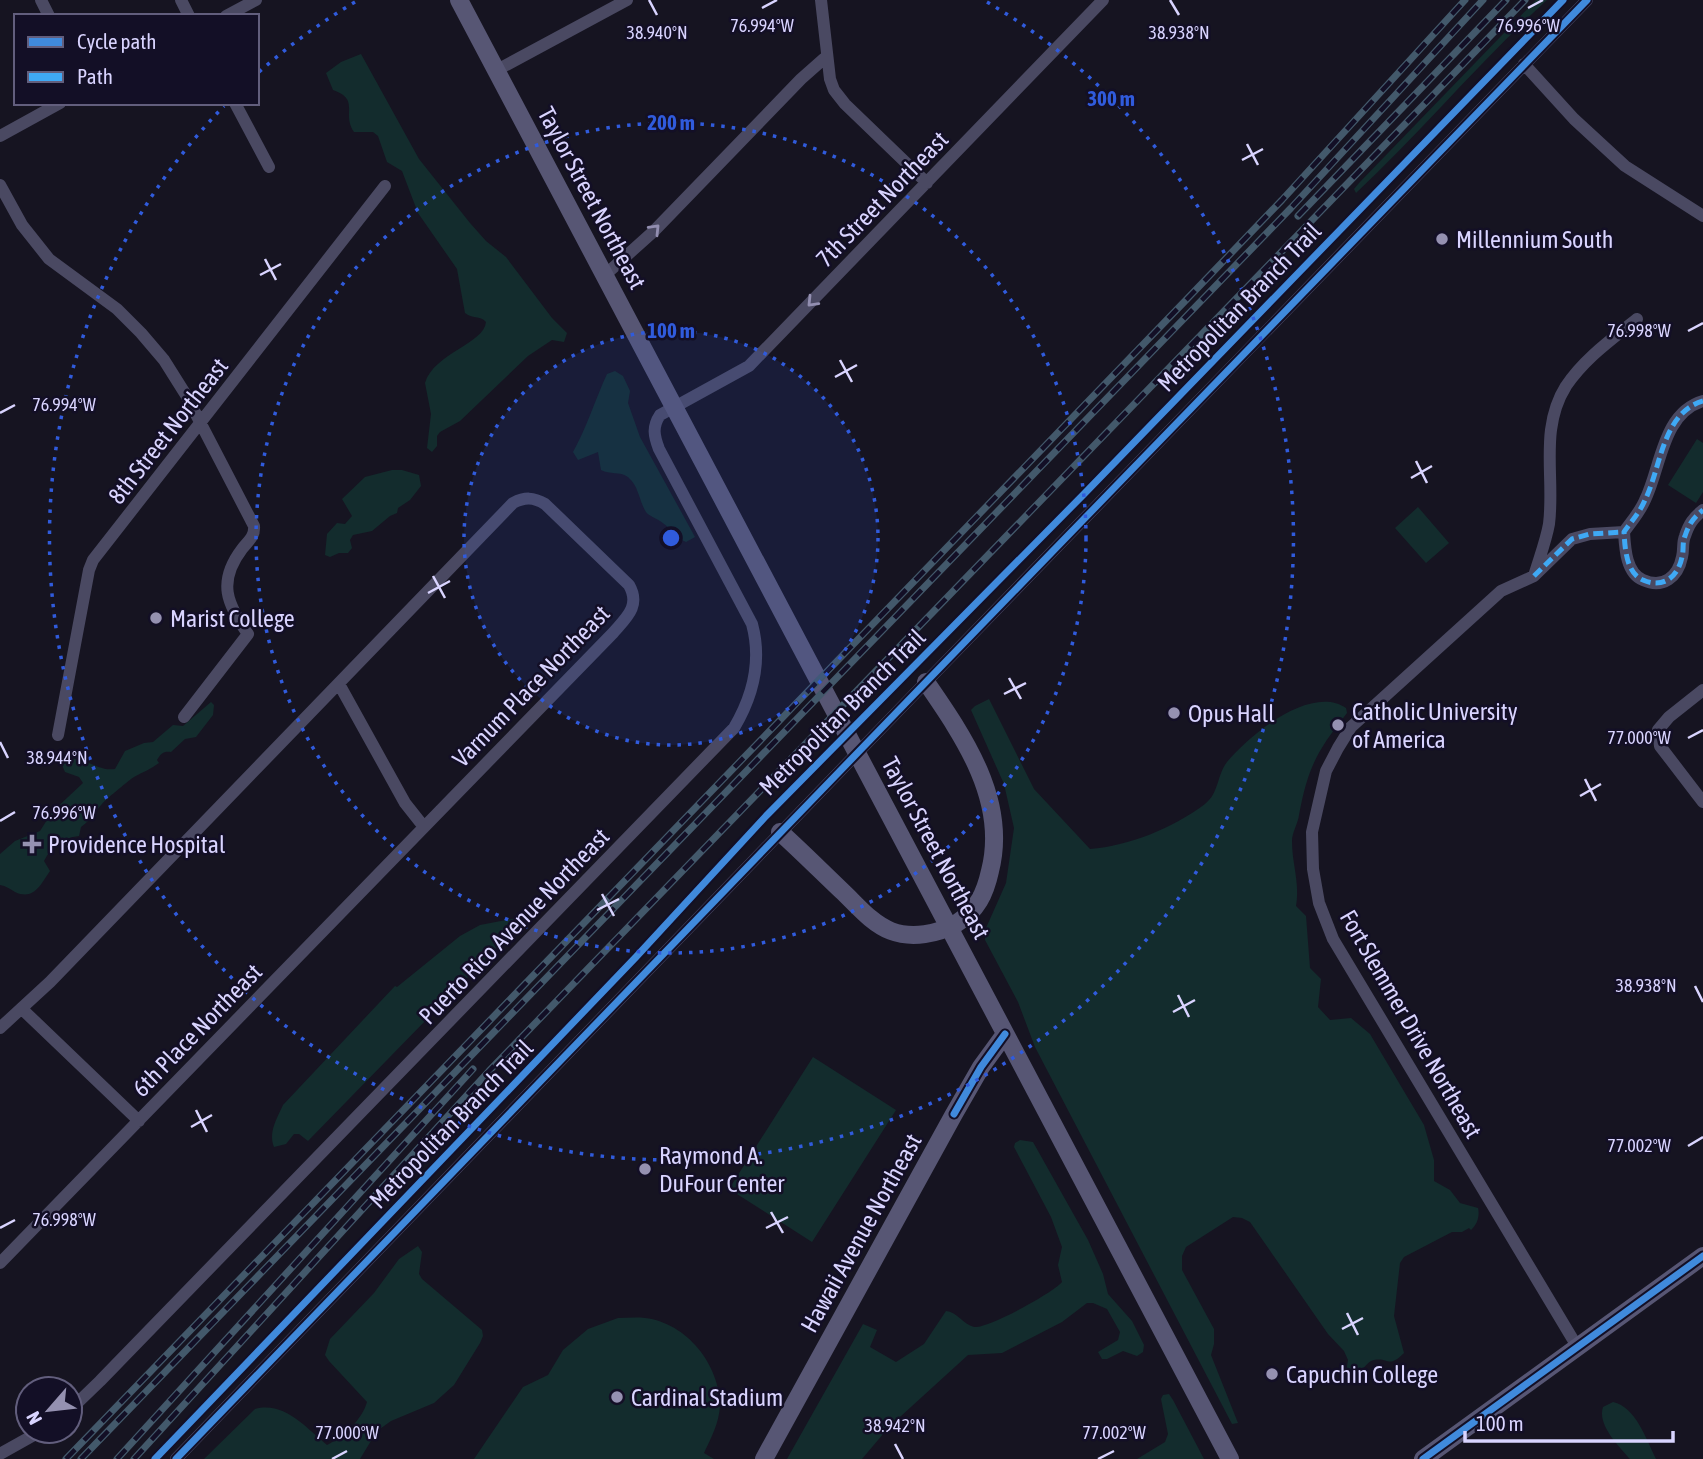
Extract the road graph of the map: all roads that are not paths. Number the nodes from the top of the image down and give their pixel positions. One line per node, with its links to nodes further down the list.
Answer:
1 (256, 0): 7 (street)
2 (459, 0): 10 (main road, Taylor Street Northeast)
3 (627, 0): 10 (street)
4 (821, 0): 8 (street)
5 (1103, 0): 15 (street, 7th Street Northeast)
6 (1587, 0): 9 (street)
7 (230, 14)
8 (827, 56): 15 (street); 19 (street, one-way to 8)
9 (1524, 64): 18 (street); 27 (street)
10 (497, 70): 19 (main road, Taylor Street Northeast)
11 (56, 105): 13 (street)
12 (236, 105): 14 (street)
13 (0, 136)
14 (269, 167)
15 (927, 183): 22 (street, 7th Street Northeast, one-way to 22)
16 (0, 185): 23 (street)
17 (384, 186): 23 (street, 8th Street Northeast)
18 (1703, 216)
19 (606, 275): 22 (main road, Taylor Street Northeast)
20 (1637, 319): 26 (street)
21 (1703, 401): 25 (street)
22 (675, 407): 35 (main road, Taylor Street Northeast); 43 (street, Puerto Rico Avenue Northeast)
23 (201, 423): 30 (street); 31 (street, 8th Street Northeast)
24 (1703, 510): 25 (street)
25 (1624, 532): 26 (street, Fort Slemmer Drive Northeast)
26 (1534, 576): 42 (street, Fort Slemmer Drive Northeast)
27 (926, 682): 34 (street); 35 (main road)
28 (339, 684): 33 (street); 33 (street, Varnum Place Northeast); 36 (street)
29 (1703, 690): 32 (street)
30 (184, 717)
31 (58, 735)
32 (1703, 802)
33 (425, 827): 39 (street, 6th Place Northeast)
34 (780, 832): 35 (main road); 47 (street)
35 (950, 927): 38 (main road, Taylor Street Northeast)
36 (22, 1009): 37 (street); 39 (street)
37 (0, 1028)
38 (1005, 1034): 48 (main road, Hawaii Avenue Northeast); 49 (main road, Taylor Street Northeast)
39 (139, 1121): 41 (street, 6th Place Northeast)
40 (1703, 1256): 42 (main road)
41 (0, 1263)
42 (1578, 1348): 46 (main road)
43 (84, 1396)
44 (16, 1445): 45 (street)
45 (0, 1454)
46 (1426, 1458)
47 (176, 1459)
48 (764, 1459)
49 (1230, 1459)

